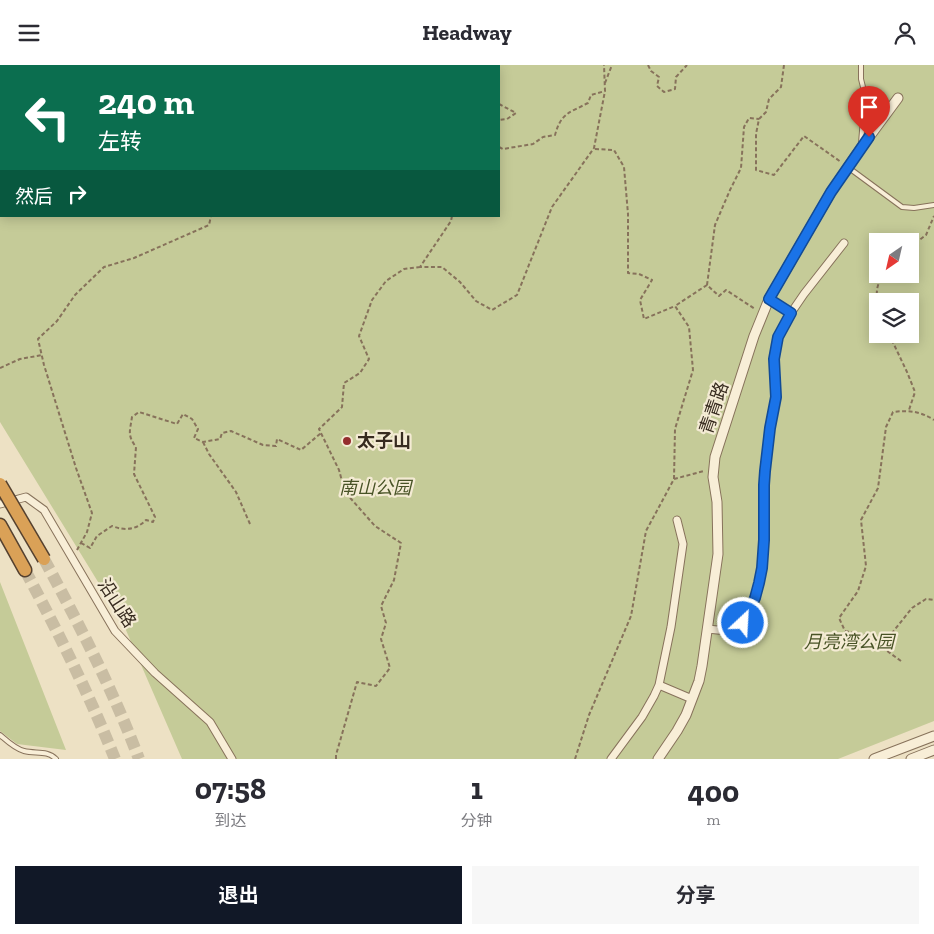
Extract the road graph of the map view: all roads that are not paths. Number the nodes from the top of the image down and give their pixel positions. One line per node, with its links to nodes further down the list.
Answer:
1 (861, 65): 3 (lane)
2 (898, 98): 3 (street, 青青路)
3 (860, 148): 4 (street, 青青路)
4 (848, 166): 5 (lane); 7 (street, 青青路)
5 (934, 205)
6 (844, 243): 8 (street)
7 (769, 299): 8 (street); 15 (street, 青青路)
8 (791, 313): 15 (street)
9 (0, 484): 13 (highway, bridge)
10 (0, 504): 22 (street, 沿山路)
11 (677, 520): 16 (street)
12 (0, 525): 14 (highway)
13 (44, 559)
14 (25, 570)
15 (707, 629): 17 (street, 青青路)
16 (659, 685): 17 (street); 23 (street)
17 (692, 699): 24 (street, 青青路)
18 (0, 735): 21 (lane)
19 (934, 735): 25 (street)
20 (934, 750): 26 (street)
21 (56, 759)
22 (232, 759)
23 (611, 759)
24 (658, 759)
25 (874, 759)
26 (911, 759)

